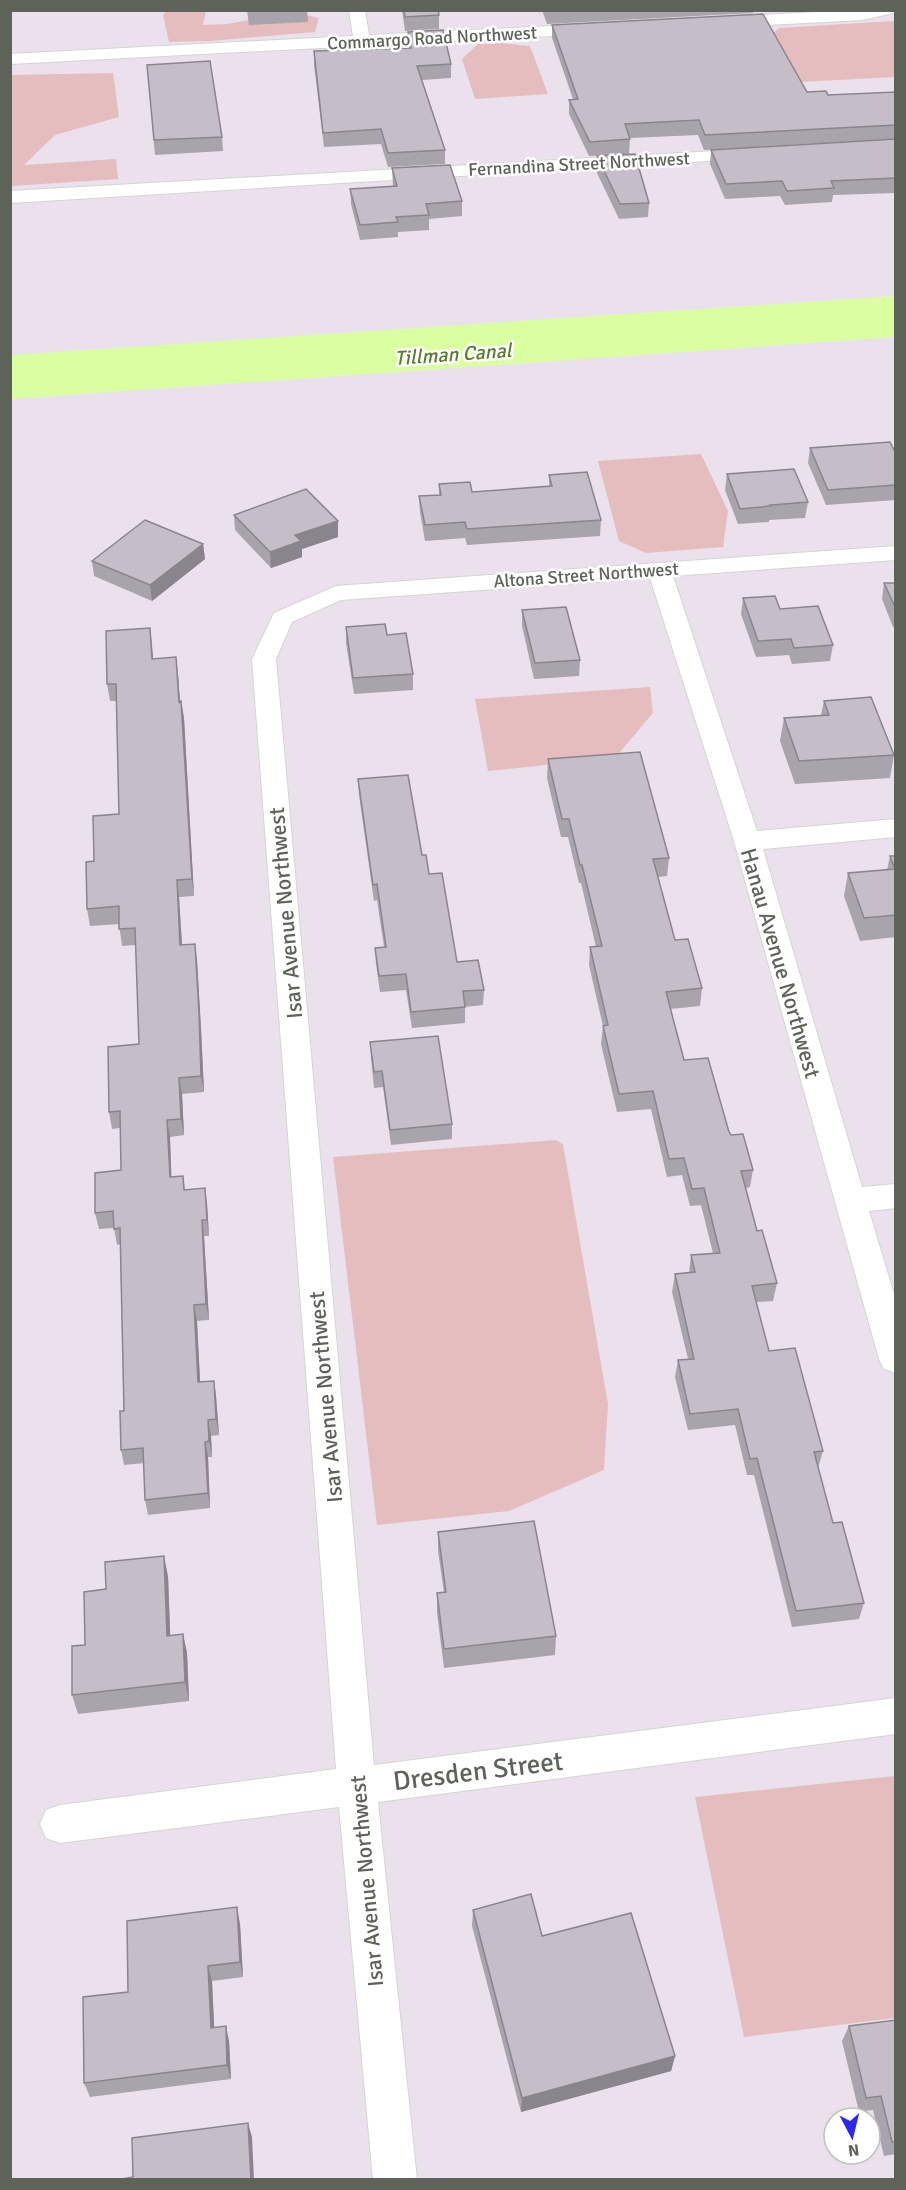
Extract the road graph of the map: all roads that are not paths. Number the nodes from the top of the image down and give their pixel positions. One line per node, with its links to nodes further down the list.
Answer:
1 (357, 10): 5 (street)
2 (888, 10): 3 (street)
3 (708, 23)
4 (612, 28): 5 (street, Commargo Road Northwest)
5 (362, 42): 6 (street, Commargo Road Northwest)
6 (10, 60)
7 (776, 153): 8 (street, Fernandina Street Northwest)
8 (10, 197)
9 (896, 554): 10 (street, Altona Street Northwest)
10 (659, 570): 11 (street, Altona Street Northwest); 13 (street, Hanau Avenue Northwest)
11 (282, 618): 18 (street, Isar Avenue Northwest)
12 (896, 828): 13 (street)
13 (747, 841): 15 (street, Hanau Avenue Northwest)
14 (896, 1197): 15 (street)
15 (849, 1201): 16 (street, Hanau Avenue Northwest)
16 (896, 1359)
17 (896, 1716): 18 (street, Dresden Street)
18 (357, 1786): 19 (street, Dresden Street); 20 (street, Isar Avenue Northwest)
19 (60, 1824)
20 (395, 2180)

